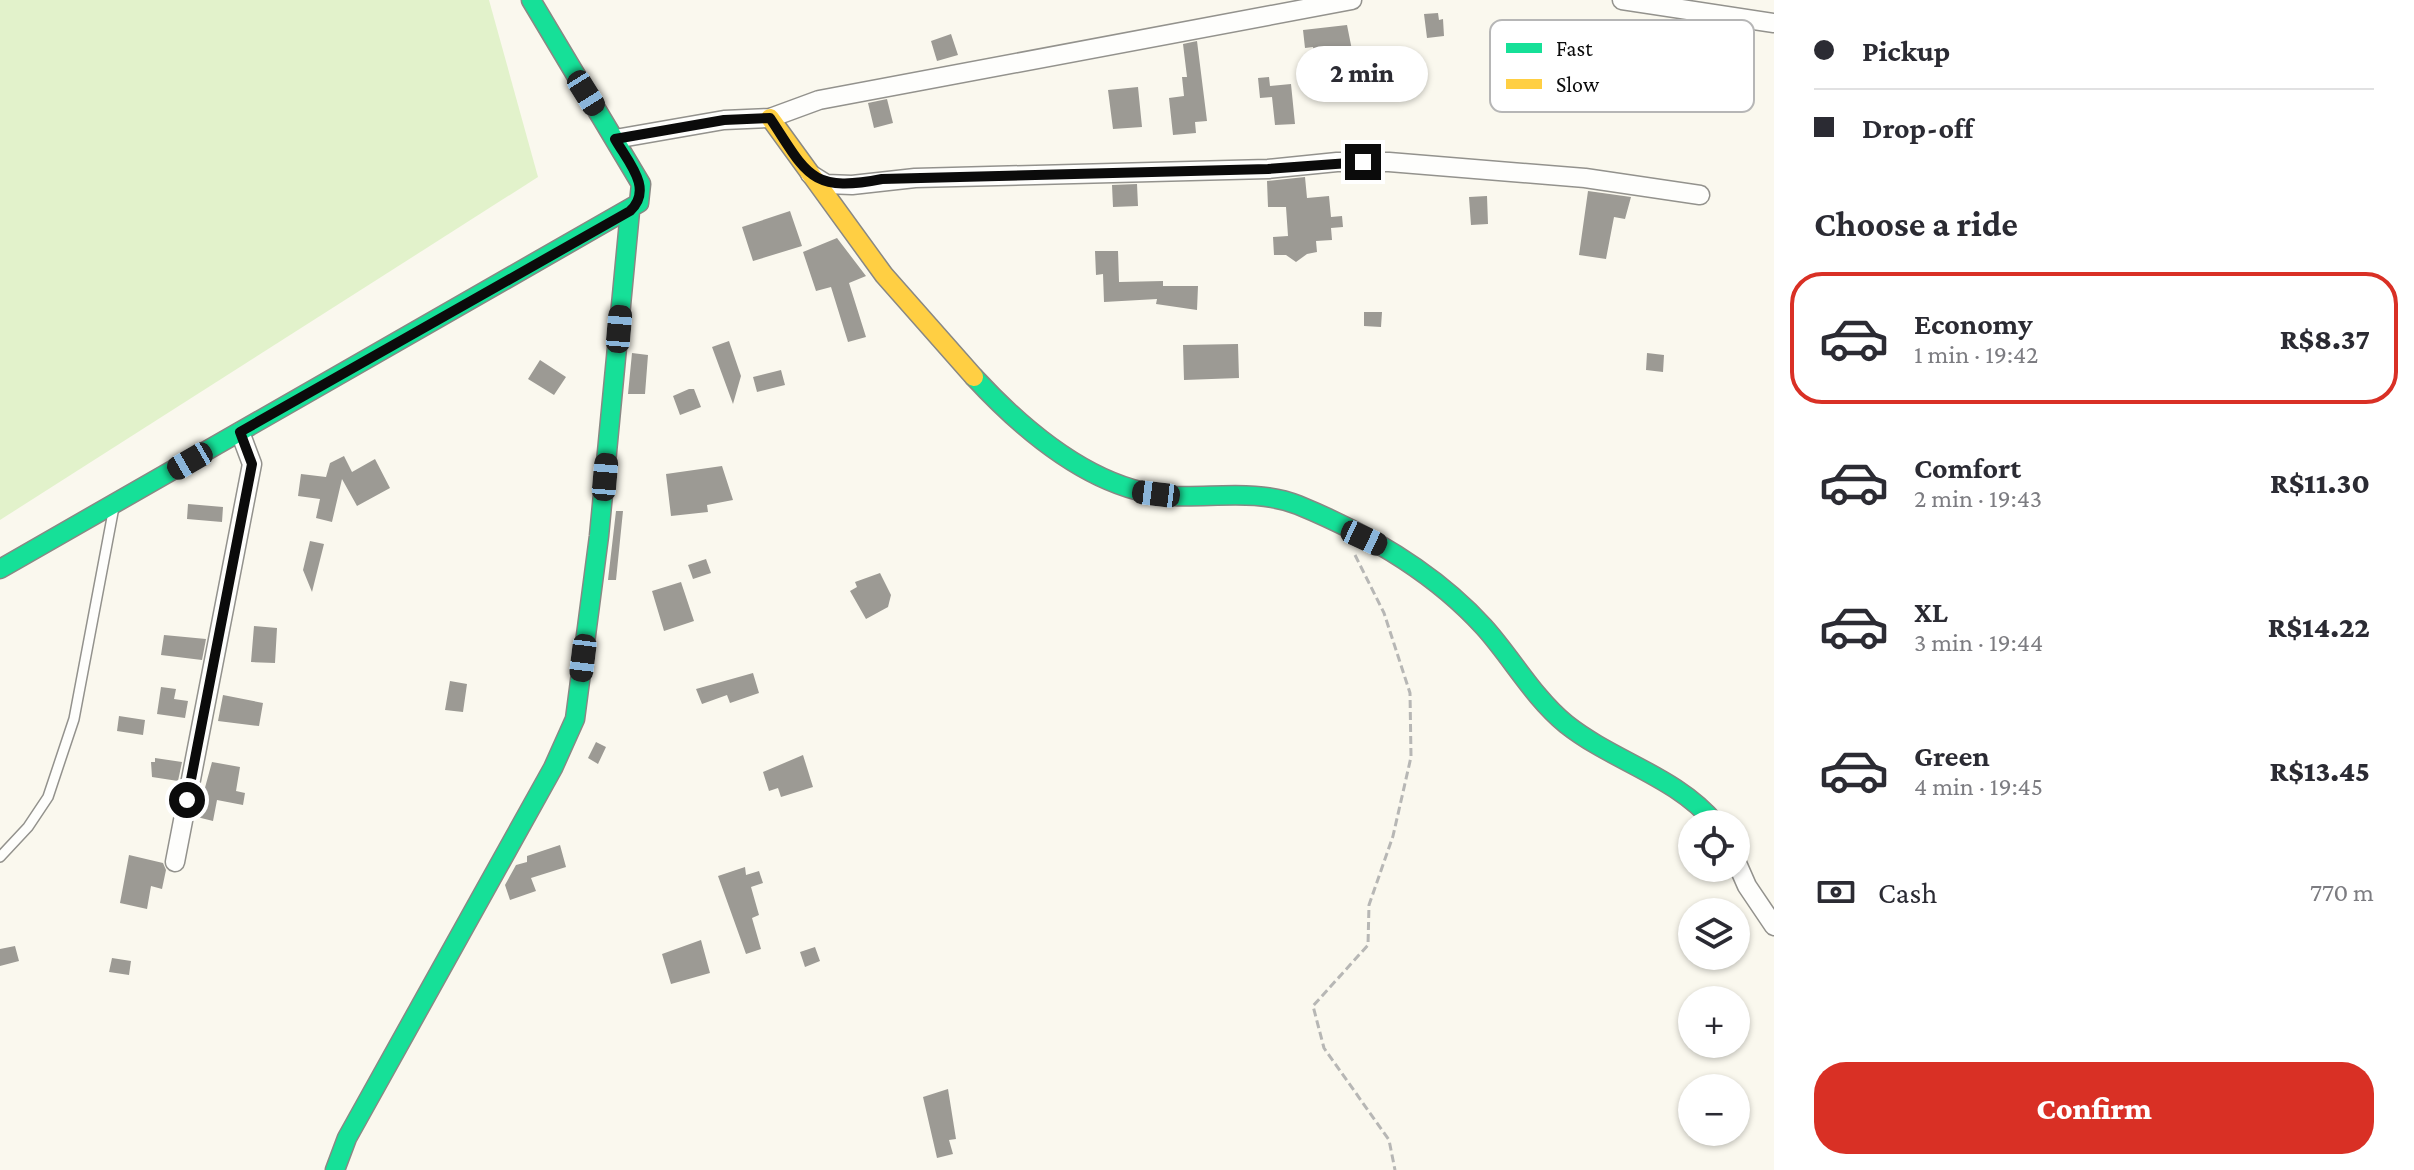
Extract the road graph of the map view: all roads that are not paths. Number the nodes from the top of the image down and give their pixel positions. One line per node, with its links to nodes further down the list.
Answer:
1 (531, 0): 6 (street)
2 (1352, 0): 5 (street)
3 (1622, 0): 4 (street)
4 (1774, 23)
5 (770, 118): 6 (street); 7 (street)
6 (615, 139): 9 (street)
7 (807, 172): 8 (street); 13 (street)
8 (1700, 195)
9 (630, 211): 10 (street); 18 (street)
10 (240, 432): 11 (street); 15 (street)
11 (114, 503): 12 (street); 14 (lane)
12 (0, 569)
13 (1704, 810)
14 (0, 857)
15 (175, 862)
16 (1745, 882): 17 (street)
17 (1774, 926)
18 (335, 1170)

